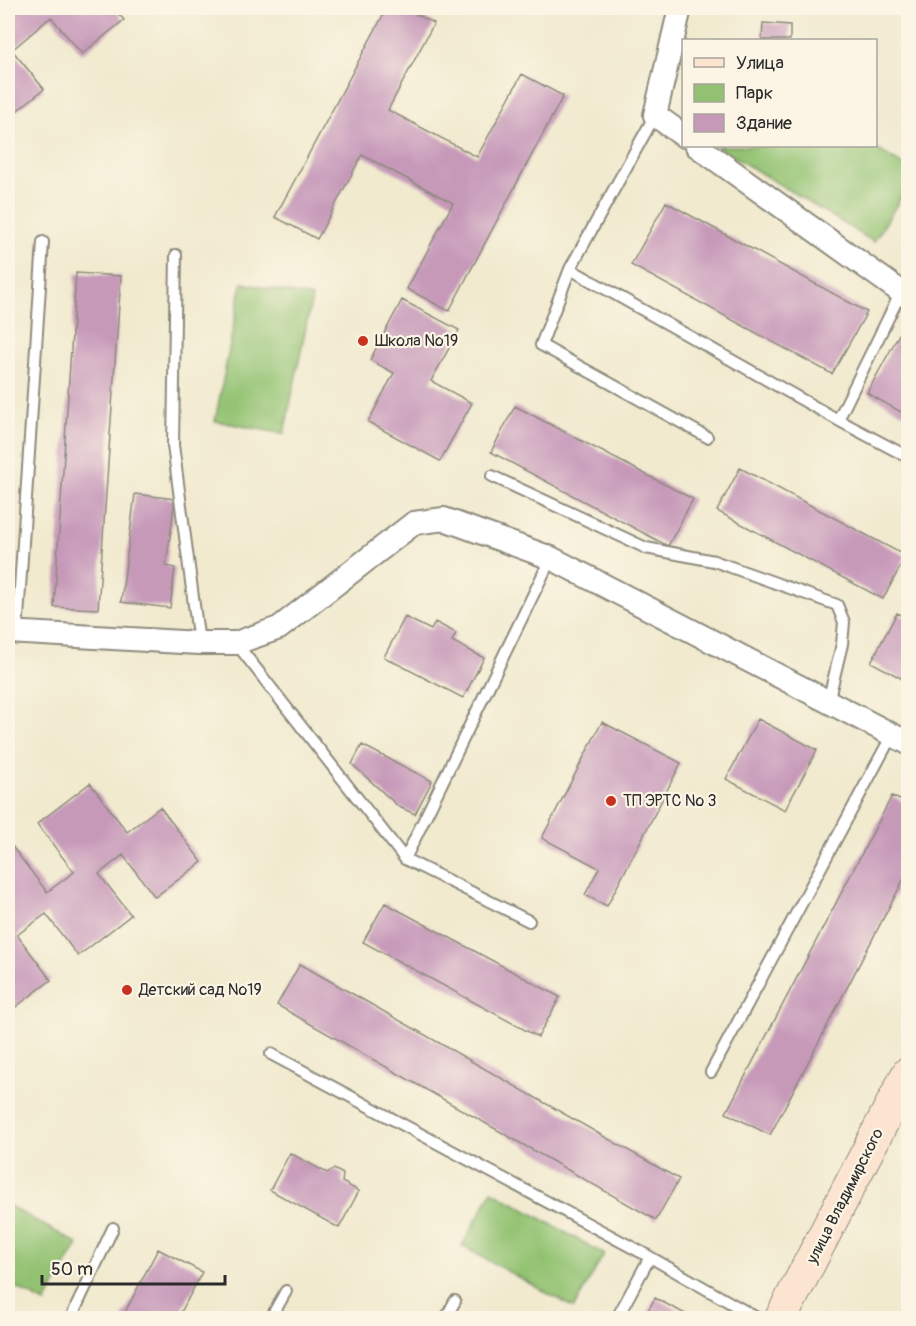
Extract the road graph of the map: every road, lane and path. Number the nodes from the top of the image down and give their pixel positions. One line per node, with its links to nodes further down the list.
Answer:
1 (680, 8): 2 (street)
2 (655, 115): 3 (street); 7 (lane)
3 (682, 135)
4 (698, 147): 8 (street)
5 (43, 242): 14 (lane)
6 (176, 255): 15 (lane)
7 (570, 269): 9 (lane); 10 (lane)
8 (905, 295): 9 (lane)
9 (838, 420): 11 (lane)
10 (707, 437)
11 (909, 457)
12 (492, 476): 17 (lane)
13 (551, 558): 16 (street); 17 (street); 19 (lane)
14 (12, 633): 15 (street)
15 (199, 643): 16 (street)
16 (236, 643): 19 (lane)
17 (828, 702): 18 (street)
18 (900, 739): 22 (lane)
19 (405, 859): 20 (lane)
20 (529, 921)
21 (271, 1054): 25 (lane)
22 (711, 1072)
23 (909, 1073): 33 (street, улица Владимирского)
24 (113, 1228): 28 (lane)
25 (650, 1257): 31 (lane); 32 (lane)
26 (286, 1291): 29 (lane)
27 (455, 1301): 30 (lane)
28 (70, 1318)
29 (271, 1318)
30 (446, 1318)
31 (617, 1318)
32 (757, 1318)
33 (781, 1318)

